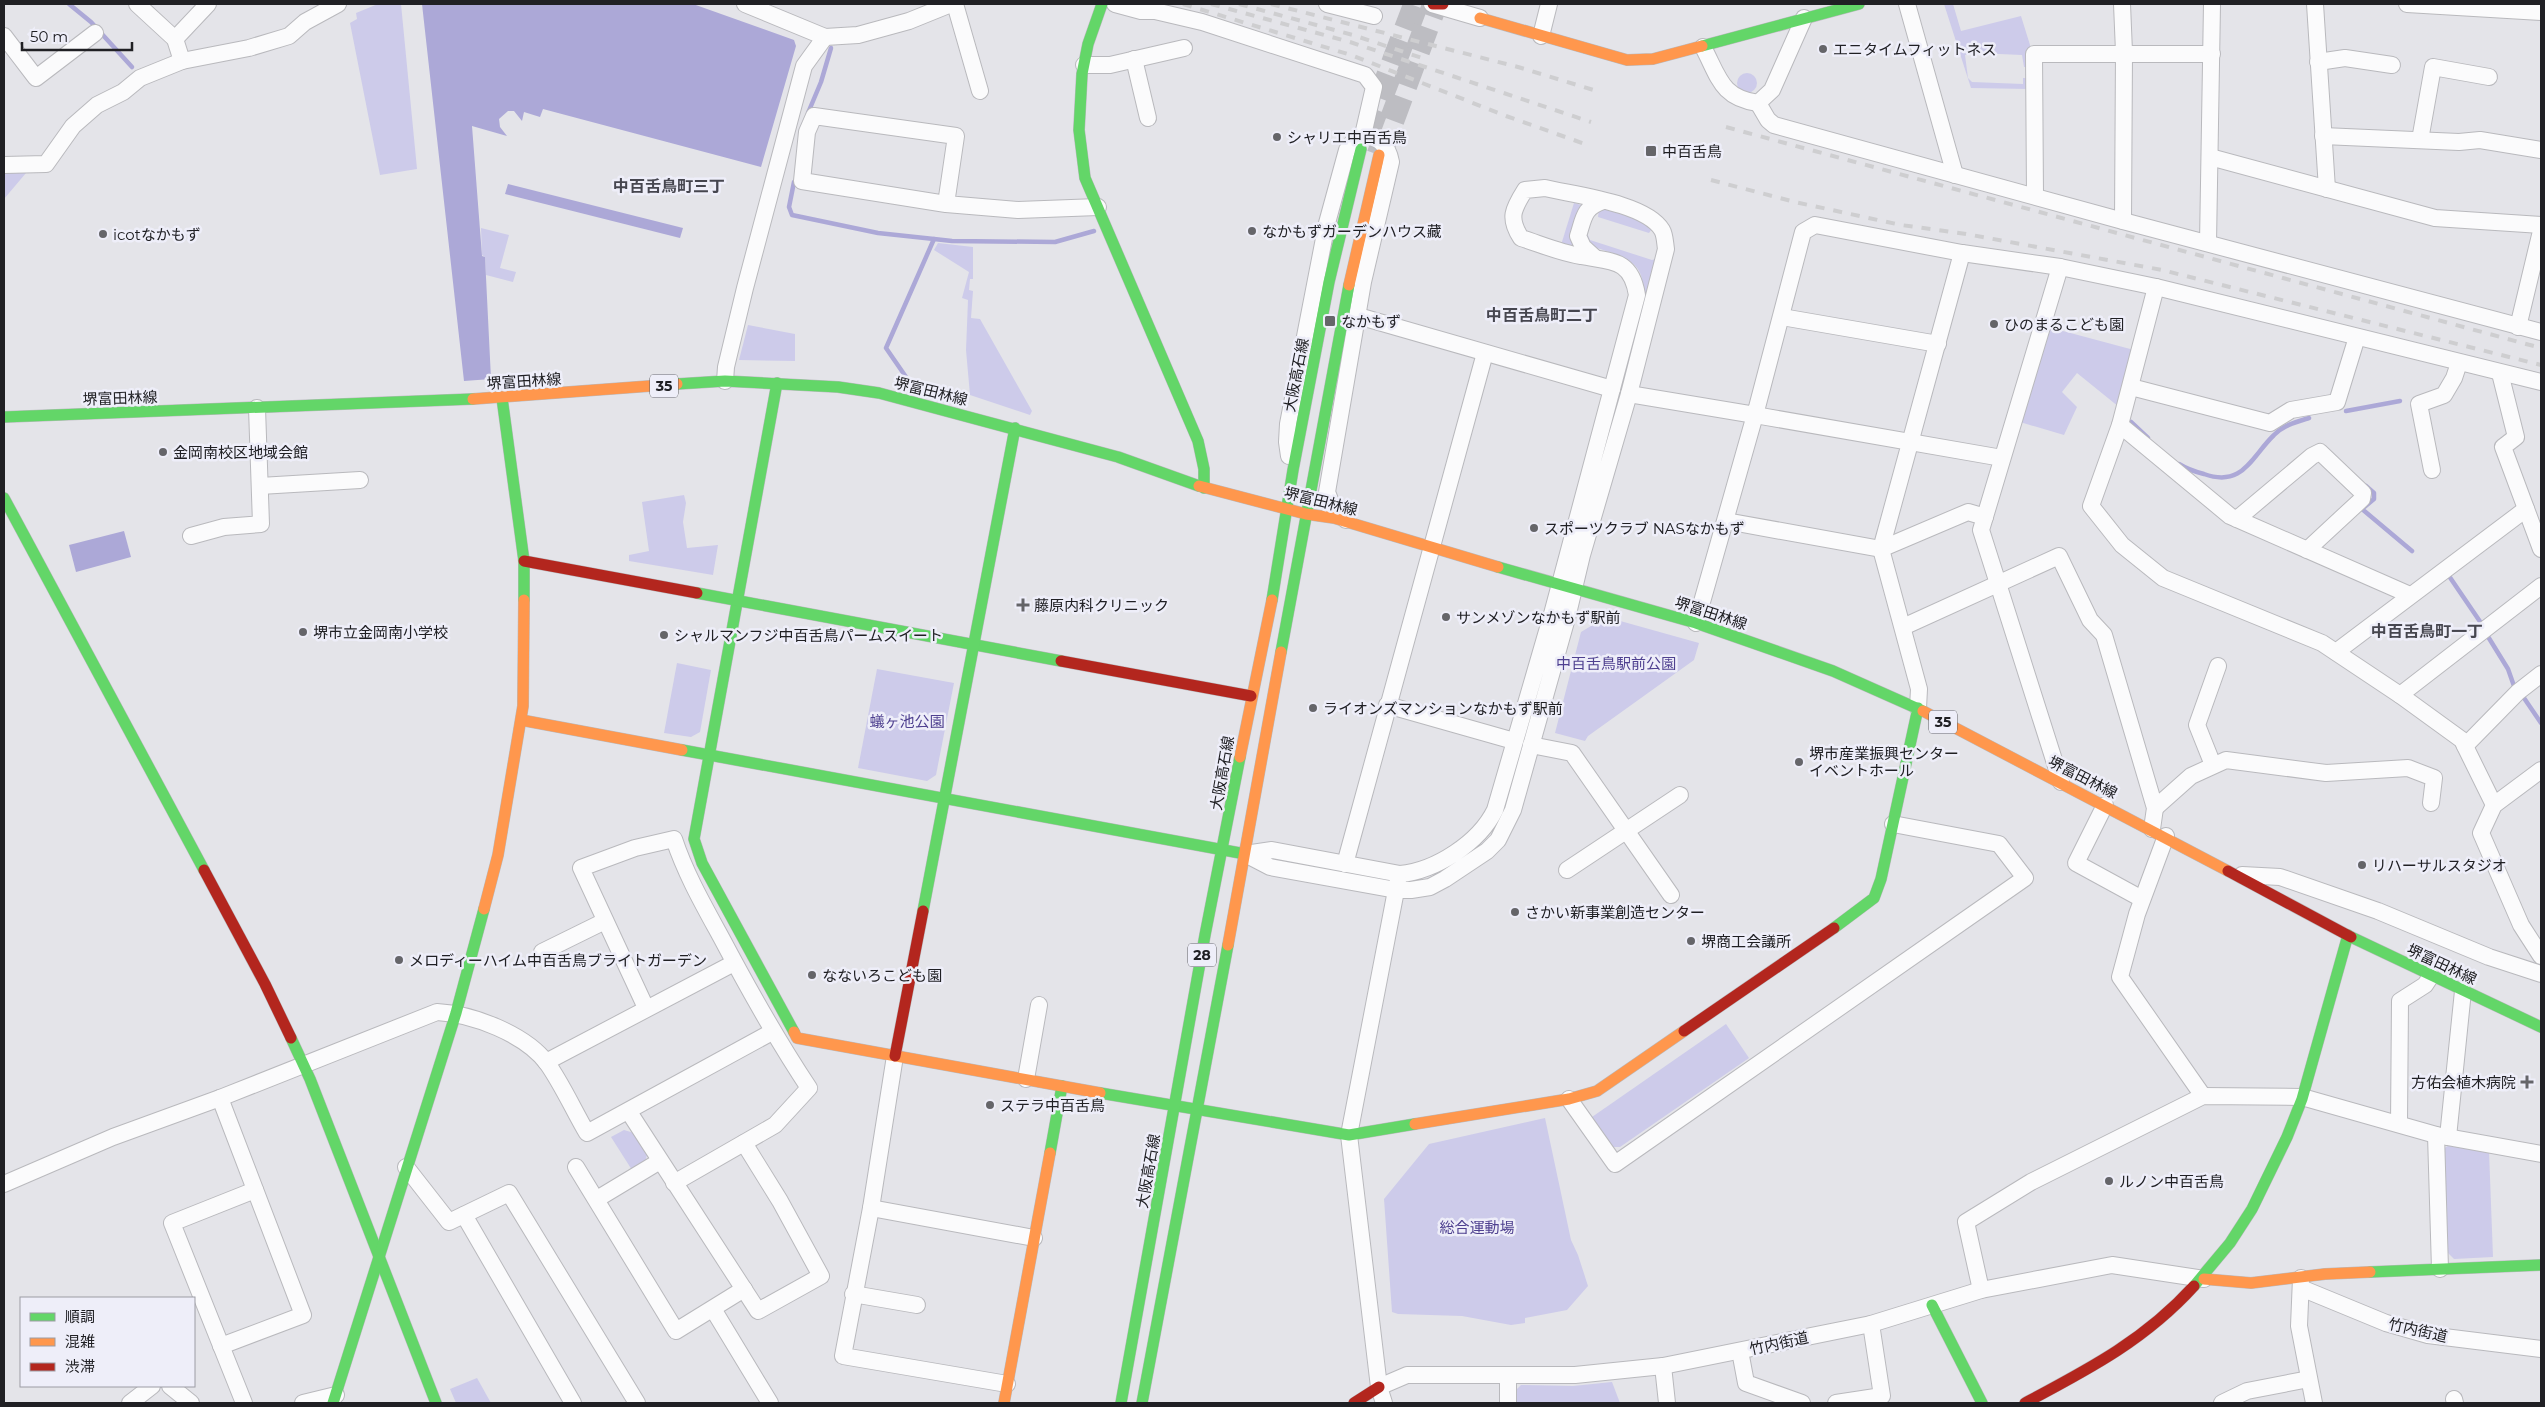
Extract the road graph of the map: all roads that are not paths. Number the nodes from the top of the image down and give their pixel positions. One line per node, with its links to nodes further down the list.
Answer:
1 (137, 4): 30 (street)
2 (208, 4): 30 (street)
3 (745, 4): 25 (street)
4 (951, 4): 29 (street)
5 (955, 4): 42 (street)
6 (1102, 4): 39 (street)
7 (1115, 4): 47 (street)
8 (1327, 4): 22 (street)
9 (1432, 4): 10 (street); 23 (street)
10 (1442, 4)
11 (1461, 4): 23 (street)
12 (1549, 4): 28 (street)
13 (1859, 4): 24 (street)
14 (1906, 4): 52 (street)
15 (2122, 4): 33 (street)
16 (2212, 4): 34 (street)
17 (2315, 4): 37 (street)
18 (2407, 4): 19 (street)
19 (2423, 4): 21 (street)
20 (330, 6): 36 (street)
21 (2541, 12)
22 (1374, 16)
23 (1480, 18): 28 (street)
24 (1804, 18): 31 (street); 43 (street)
25 (795, 23): 29 (street); 40 (street)
26 (95, 33): 27 (street)
27 (4, 36)
28 (1541, 36): 31 (street)
29 (825, 37): 40 (street)
30 (175, 39): 36 (street)
31 (1703, 47): 43 (street)
32 (1184, 48): 35 (street)
33 (2124, 52): 34 (street); 54 (street); 58 (street)
34 (2212, 54): 50 (street)
35 (1134, 59): 39 (street); 44 (street)
36 (182, 61): 51 (street)
37 (2318, 62): 38 (street); 45 (street)
38 (2392, 64)
39 (1084, 65): 57 (street)
40 (804, 66): 75 (street)
41 (2489, 77): 46 (street)
42 (980, 91)
43 (1758, 103): 52 (street)
44 (1148, 118)
45 (2322, 136): 46 (street); 53 (street)
46 (2420, 140): 48 (street)
47 (1362, 142): 66 (street); 89 (street)
48 (2541, 150)
49 (1379, 155): 97 (street, 28)
50 (2210, 157): 53 (street); 61 (street)
51 (4, 165)
52 (1955, 175): 54 (street)
53 (2327, 188): 59 (street)
54 (2035, 196): 58 (street)
55 (1603, 202): 63 (street); 63 (street); 80 (street)
56 (946, 204): 56 (street); 57 (street)
57 (1098, 207): 93 (street)
58 (2123, 221): 61 (street)
59 (2541, 225)
60 (2541, 231): 68 (street)
61 (2208, 243): 68 (street)
62 (1962, 253): 64 (street); 67 (street); 71 (street)
63 (1594, 257): 79 (street)
64 (2060, 267): 65 (street); 88 (street)
65 (2156, 287): 70 (street); 78 (street)
66 (1358, 316): 72 (street); 100 (street)
67 (1782, 317): 71 (street); 83 (street)
68 (2518, 327): 69 (street)
69 (2541, 332)
70 (2357, 337): 73 (street); 78 (street)
71 (1938, 344): 87 (street)
72 (1485, 352): 79 (street); 103 (street)
73 (2459, 363): 74 (street); 90 (street)
74 (2500, 373): 76 (street); 96 (street)
75 (725, 381): 77 (street, 堺富田林線 / 35); 81 (street, 堺富田林線 / 35)
76 (2541, 382)
77 (777, 383): 86 (street, 堺富田林線 / 35); 113 (street)
78 (2131, 387): 85 (street)
79 (1612, 389): 109 (street)
80 (1629, 394): 83 (street); 111 (street)
81 (502, 398): 82 (street, 堺富田林線 / 35); 107 (street)
82 (257, 408): 84 (street, 堺富田林線 / 35); 92 (street)
83 (1755, 415): 87 (street); 101 (street)
84 (4, 417)
85 (2120, 424): 99 (street); 117 (street)
86 (1015, 428): 93 (street, 堺富田林線 / 35); 116 (street)
87 (1910, 442): 88 (street); 104 (street)
88 (2002, 458): 98 (street)
89 (1293, 470): 95 (street, 大阪高石線 / 28)
90 (2432, 470)
91 (360, 480): 92 (street)
92 (260, 486): 102 (street)
93 (1204, 488): 95 (street, 堺富田林線 / 35)
94 (4, 498): 164 (street)
95 (1287, 508): 97 (street, 堺富田林線 / 35); 121 (street, 大阪高石線 / 28)
96 (2526, 509): 105 (street); 112 (street)
97 (1306, 514): 100 (street, 堺富田林線 / 35); 142 (street, 28)
98 (1984, 518): 104 (street); 108 (street)
99 (2237, 519): 106 (street); 106 (street)
100 (1348, 522): 103 (street, 堺富田林線 / 35)
101 (1726, 522): 104 (street); 114 (street)
102 (191, 536)
103 (1431, 546): 109 (street, 堺富田林線 / 35); 122 (street)
104 (1882, 549): 115 (street)
105 (2541, 549)
106 (2307, 550): 112 (street)
107 (524, 561): 113 (street); 124 (street)
108 (1998, 584): 115 (street); 131 (street); 137 (street)
109 (1558, 585): 111 (street, 堺富田林線 / 35); 125 (street)
110 (2541, 586): 120 (street)
111 (1574, 590): 114 (street, 堺富田林線 / 35); 126 (street)
112 (2410, 595): 117 (street)
113 (738, 601): 116 (street); 128 (street)
114 (1696, 623): 123 (street, 堺富田林線 / 35)
115 (1903, 627): 123 (street)
116 (974, 645): 121 (street); 133 (street)
117 (2336, 652): 120 (street)
118 (2218, 666): 129 (street)
119 (2541, 674): 127 (street)
120 (2400, 695): 127 (street)
121 (1251, 696): 141 (street, 大阪高石線 / 28)
122 (1388, 705): 125 (street); 143 (street)
123 (1918, 708): 131 (street, 堺富田林線 / 35); 138 (street)
124 (522, 720): 128 (street); 159 (street)
125 (1514, 741): 146 (street)
126 (1531, 745): 139 (street); 146 (street)
127 (2465, 746): 136 (street)
128 (709, 754): 133 (street); 162 (street)
129 (2213, 765): 134 (street); 137 (street)
130 (2541, 770): 136 (street)
131 (2061, 782): 135 (street, 堺富田林線 / 35)
132 (1680, 795): 139 (street)
133 (946, 798): 141 (street); 162 (street)
134 (2431, 803)
135 (2105, 805): 140 (street, 堺富田林線 / 35); 148 (street)
136 (2494, 805): 151 (street)
137 (2155, 808): 140 (street)
138 (1893, 824): 170 (street); 170 (street)
139 (1627, 830): 144 (street); 147 (street)
140 (2159, 833): 145 (street, 堺富田林線 / 35); 148 (street)
141 (1223, 849): 142 (street); 171 (street, 大阪高石線 / 28)
142 (1246, 854): 143 (street); 146 (street); 172 (street, 28)
143 (1344, 864): 146 (street)
144 (1566, 870)
145 (2238, 875): 150 (street, 堺富田林線 / 35); 154 (street)
146 (1398, 882): 175 (street)
147 (1671, 895)
148 (2142, 899): 167 (street)
149 (605, 921): 152 (street); 153 (street); 158 (street)
150 (2348, 935): 155 (street, 堺富田林線 / 35); 169 (street)
151 (2540, 951)
152 (542, 952)
153 (734, 963): 158 (street); 161 (street)
154 (2541, 974)
155 (2431, 976): 156 (street, 堺富田林線 / 35); 174 (street)
156 (2463, 991): 160 (street, 堺富田林線 / 35); 176 (street)
157 (1039, 1005): 165 (street)
158 (646, 1008): 163 (street)
159 (456, 1013): 163 (street); 164 (street); 180 (street)
160 (2541, 1027)
161 (772, 1032): 173 (street); 177 (street)
162 (896, 1056): 165 (street); 186 (street)
163 (546, 1062): 173 (street)
164 (304, 1065): 168 (street); 189 (street)
165 (1026, 1079): 166 (street)
166 (1062, 1086): 171 (street); 188 (street)
167 (2203, 1096): 169 (street); 195 (street)
168 (220, 1098): 183 (street); 184 (street)
169 (2302, 1098): 174 (street); 192 (street)
170 (1569, 1099): 175 (street)
171 (1175, 1106): 172 (street); 221 (street, 大阪高石線 / 28)
172 (1196, 1110): 175 (street); 222 (street, 28)
173 (629, 1112): 179 (street)
174 (2399, 1124): 176 (street)
175 (1349, 1135): 210 (street)
176 (2442, 1136): 178 (street); 191 (street)
177 (744, 1143): 182 (street); 194 (street)
178 (2541, 1154)
179 (660, 1161): 182 (street); 185 (street)
180 (406, 1166): 187 (street); 189 (street)
181 (576, 1167): 185 (street)
182 (674, 1182): 194 (street)
183 (4, 1184)
184 (255, 1190): 201 (street); 201 (street)
185 (596, 1199): 199 (street)
186 (871, 1208): 188 (street); 196 (street)
187 (464, 1215): 217 (street); 218 (street)
188 (1034, 1238): 207 (street)
189 (378, 1257): 211 (street); 216 (street)
190 (2541, 1265): 191 (street)
191 (2440, 1269): 193 (street)
192 (2204, 1279): 193 (street); 195 (street, 竹内街道); 230 (street)
193 (2301, 1283): 202 (street, 竹内街道); 206 (street)
194 (744, 1289): 199 (street)
195 (1981, 1290): 198 (street, 竹内街道)
196 (853, 1294): 197 (street); 207 (street)
197 (917, 1305)
198 (1932, 1306): 200 (street, 竹内街道); 229 (street)
199 (713, 1308): 219 (street)
200 (1871, 1324): 203 (street, 竹内街道); 228 (street)
201 (221, 1346): 214 (street)
202 (2541, 1349)
203 (1740, 1351): 204 (street, 竹内街道); 227 (street)
204 (1663, 1366): 205 (street, 竹内街道); 226 (street)
205 (1508, 1375): 210 (street, 竹内街道); 225 (street)
206 (2309, 1379): 231 (street); 232 (street)
207 (1007, 1384): 220 (street)
208 (151, 1387): 212 (street)
209 (171, 1387): 213 (street)
210 (1379, 1387): 223 (street, 竹内街道); 224 (street)
211 (335, 1399): 215 (street)
212 (130, 1403)
213 (192, 1403)
214 (244, 1403)
215 (303, 1403)
216 (436, 1403)
217 (573, 1403)
218 (637, 1403)
219 (770, 1403)
220 (1004, 1403)
221 (1121, 1403)
222 (1142, 1403)
223 (1354, 1403)
224 (1384, 1403)
225 (1508, 1403)
226 (1666, 1403)
227 (1802, 1403)
228 (1836, 1403)
229 (1982, 1403)
230 (2025, 1403)
231 (2222, 1403)
232 (2314, 1403)

